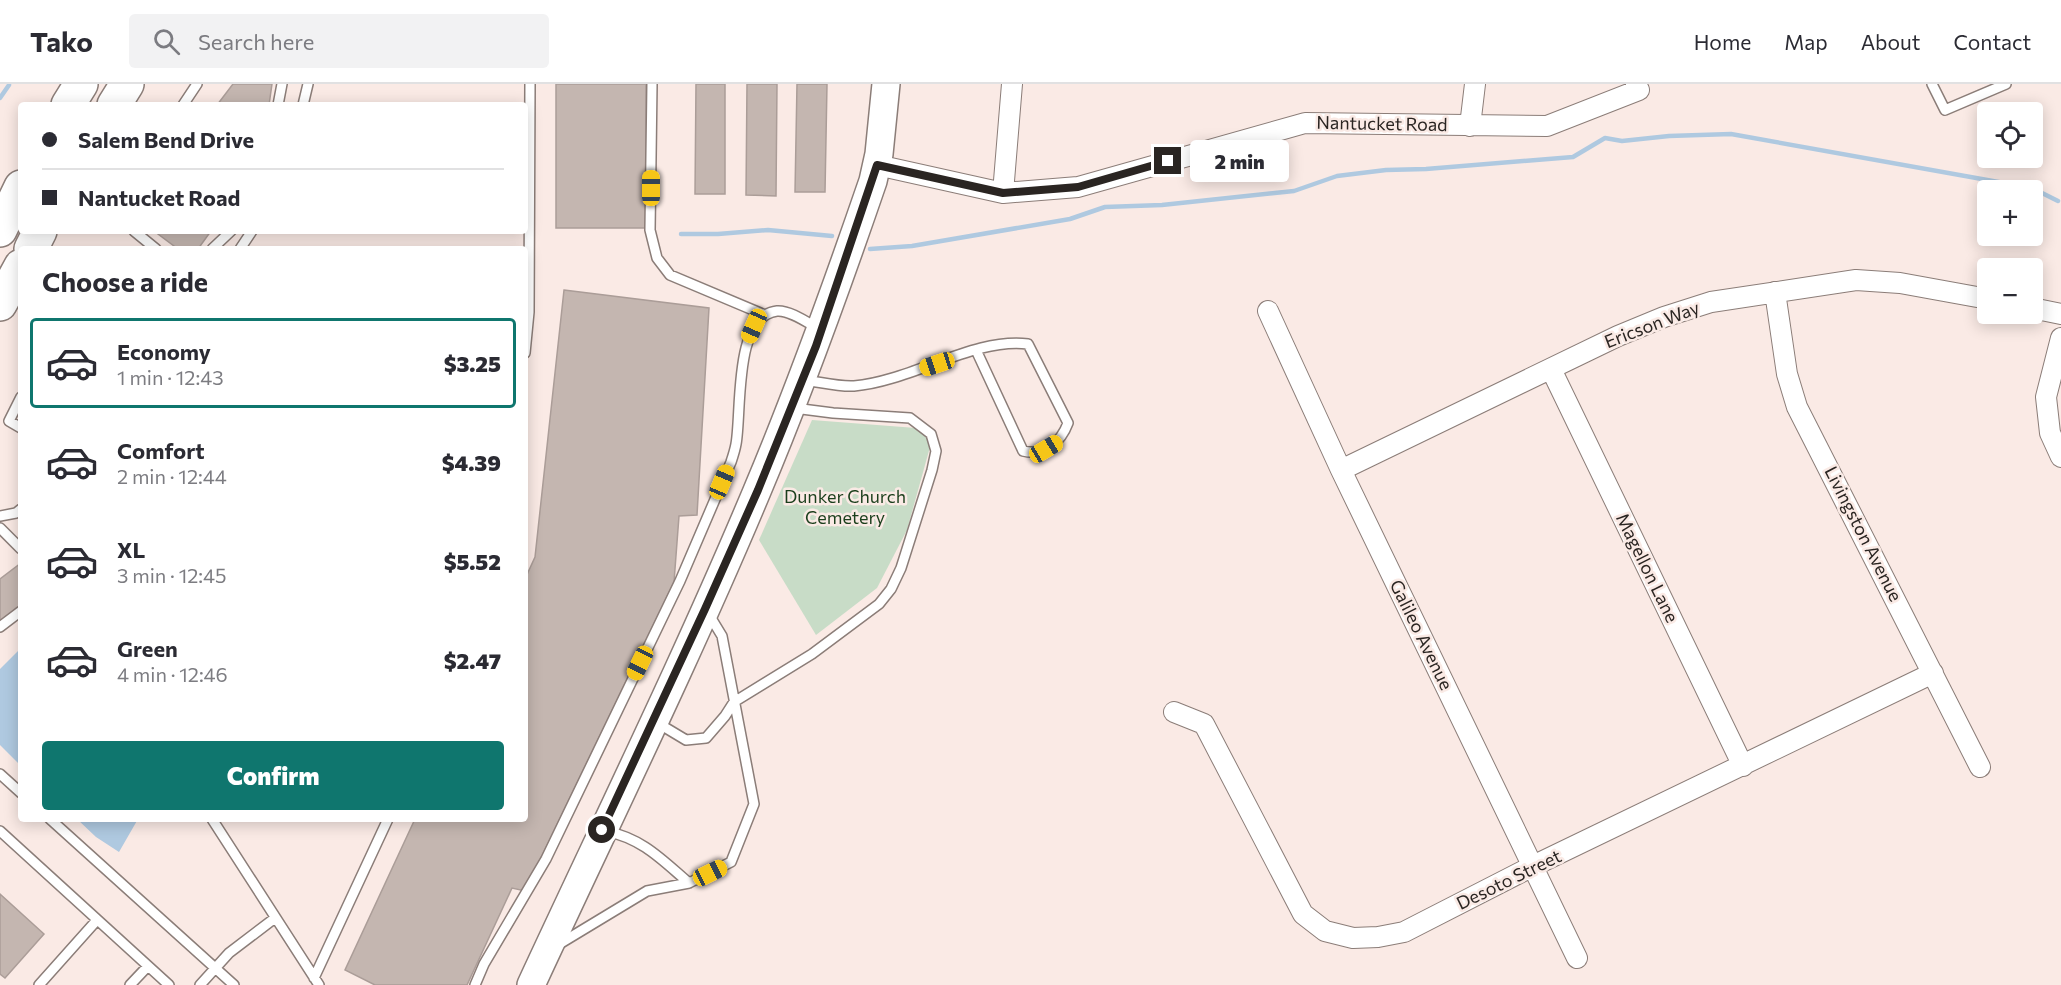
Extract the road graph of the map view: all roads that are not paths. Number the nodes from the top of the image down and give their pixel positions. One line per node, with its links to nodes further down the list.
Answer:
1 (127, 84): 13 (highway)
2 (197, 84): 14 (lane)
3 (282, 84): 15 (lane)
4 (308, 84): 16 (lane)
5 (530, 84): 34 (lane)
6 (652, 84): 33 (lane)
7 (885, 84): 18 (street)
8 (1012, 84): 20 (street)
9 (1475, 84): 17 (street)
10 (1932, 84): 11 (lane)
11 (2007, 84)
12 (1638, 87): 17 (street, Nantucket Road)
13 (116, 102)
14 (185, 102)
15 (279, 102)
16 (304, 102)
17 (1470, 126): 20 (street, Nantucket Road)
18 (877, 165): 20 (street, Nantucket Road); 35 (street)
19 (18, 193): 21 (highway)
20 (1003, 193)
21 (0, 230)
22 (138, 234): 24 (lane)
23 (228, 234): 25 (lane)
24 (152, 246)
25 (215, 246)
26 (18, 272): 29 (highway)
27 (1775, 292): 28 (street, Ericson Way); 38 (street, Ericson Way); 52 (street, Livingston Avenue)
28 (1977, 297)
29 (0, 304)
30 (2043, 310): 32 (street)
31 (1268, 311): 44 (street, Galileo Avenue)
32 (2061, 314)
33 (765, 315): 35 (lane); 79 (lane)
34 (528, 322)
35 (821, 330): 39 (street)
36 (2061, 338): 43 (street)
37 (976, 350): 37 (lane); 39 (lane)
38 (1551, 369): 44 (street, Ericson Way); 56 (street, Magellon Lane)
39 (802, 380): 41 (street)
40 (18, 403): 42 (lane)
41 (790, 407): 49 (street); 53 (lane)
42 (18, 426)
43 (2061, 457)
44 (1341, 470): 65 (street, Galileo Avenue)
45 (18, 512): 46 (lane)
46 (0, 516)
47 (0, 528): 48 (lane)
48 (18, 546)
49 (705, 609): 53 (lane); 55 (street)
50 (18, 613): 51 (lane)
51 (0, 627)
52 (1933, 672): 56 (street, Desoto Street); 57 (street, Livingston Avenue)
53 (734, 702): 55 (lane); 66 (lane)
54 (1174, 712): 65 (street, Desoto Street)
55 (654, 720): 63 (street)
56 (1743, 766): 65 (street, Desoto Street)
57 (1980, 767)
58 (0, 774): 59 (lane)
59 (18, 790)
60 (53, 822): 72 (lane)
61 (214, 822): 67 (lane)
62 (387, 822): 73 (lane)
63 (602, 830): 66 (lane); 69 (street)
64 (0, 831): 68 (lane)
65 (1533, 866): 70 (street, Galileo Avenue)
66 (689, 883): 69 (lane)
67 (276, 918): 72 (lane); 73 (lane)
68 (97, 920): 71 (lane); 74 (lane)
69 (546, 952): 80 (street)
70 (1577, 958)
71 (148, 966): 75 (lane); 76 (lane)
72 (216, 967): 77 (lane); 78 (lane)
73 (316, 981)
74 (39, 985)
75 (130, 985)
76 (169, 985)
77 (200, 985)
78 (234, 985)
79 (475, 985)
80 (531, 985)

